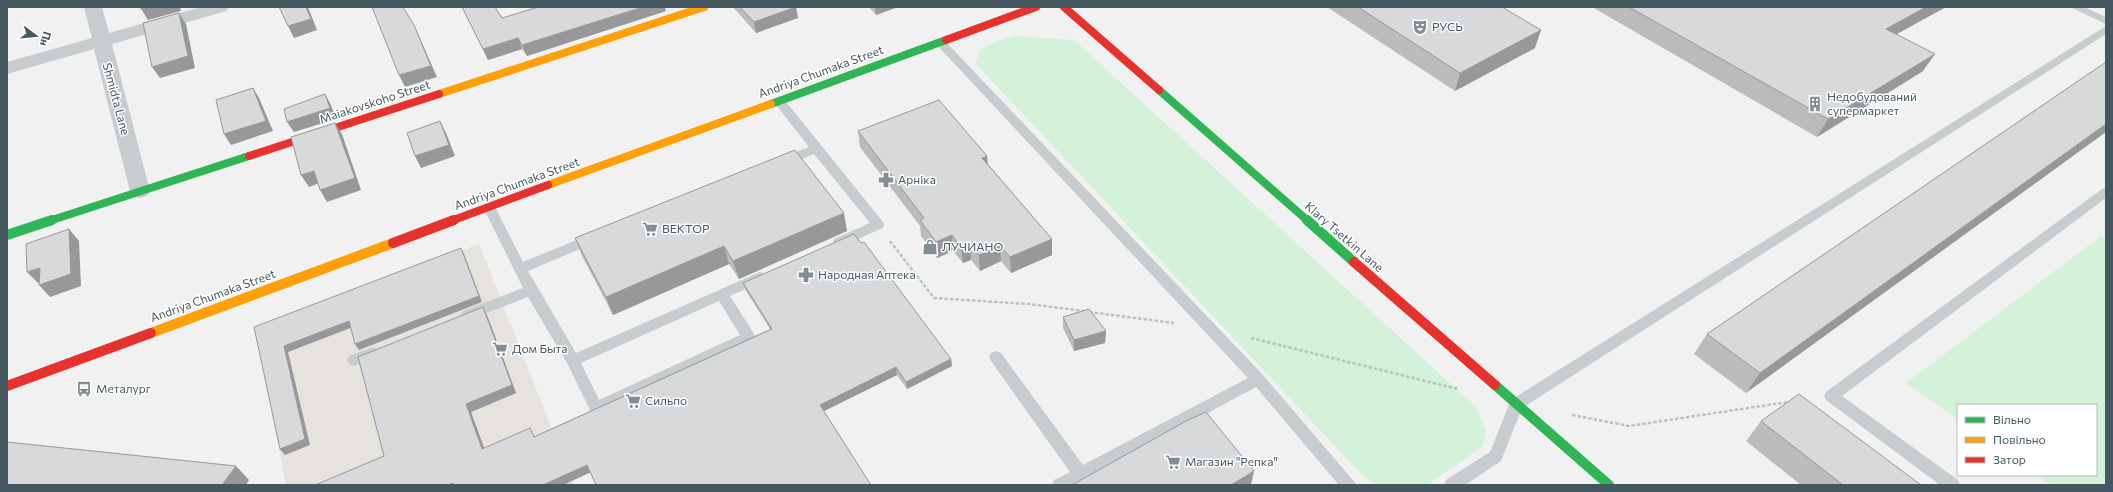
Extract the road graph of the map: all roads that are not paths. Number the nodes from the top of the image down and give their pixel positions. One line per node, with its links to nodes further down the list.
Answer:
1 (93, 7): 8 (street, Shmidta Lane)
2 (220, 7): 8 (street)
3 (704, 7): 14 (street, Maiakovskoho Street)
4 (1036, 7): 9 (street, Andriya Chumaka Street)
5 (1064, 7): 31 (street, Klary Tsetkin Lane)
6 (2075, 7): 7 (lane)
7 (2106, 27): 31 (lane)
8 (101, 41): 10 (street); 14 (street, Shmidta Lane)
9 (940, 42): 11 (street, Andriya Chumaka Street); 29 (lane)
10 (7, 68)
11 (778, 101): 12 (lane); 16 (street, Andriya Chumaka Street)
12 (817, 148): 13 (lane); 19 (lane)
13 (772, 166)
14 (140, 191): 17 (street, Maiakovskoho Street)
15 (2106, 192): 37 (lane)
16 (489, 207): 20 (lane); 30 (street, Andriya Chumaka Street)
17 (7, 235)
18 (602, 235): 20 (lane)
19 (828, 247)
20 (521, 268): 22 (lane)
21 (772, 272): 23 (lane)
22 (531, 290): 24 (lane); 28 (lane)
23 (722, 294): 28 (lane); 28 (lane)
24 (457, 320)
25 (384, 349): 27 (lane)
26 (996, 357): 32 (lane)
27 (354, 360)
28 (573, 361)
29 (1258, 379): 32 (lane); 34 (lane)
30 (7, 386)
31 (1516, 404): 35 (lane); 36 (street, Klary Tsetkin Lane)
32 (1080, 474): 33 (lane)
33 (1060, 485)
34 (1349, 485)
35 (1452, 485)
36 (1609, 485)
37 (1952, 485)

